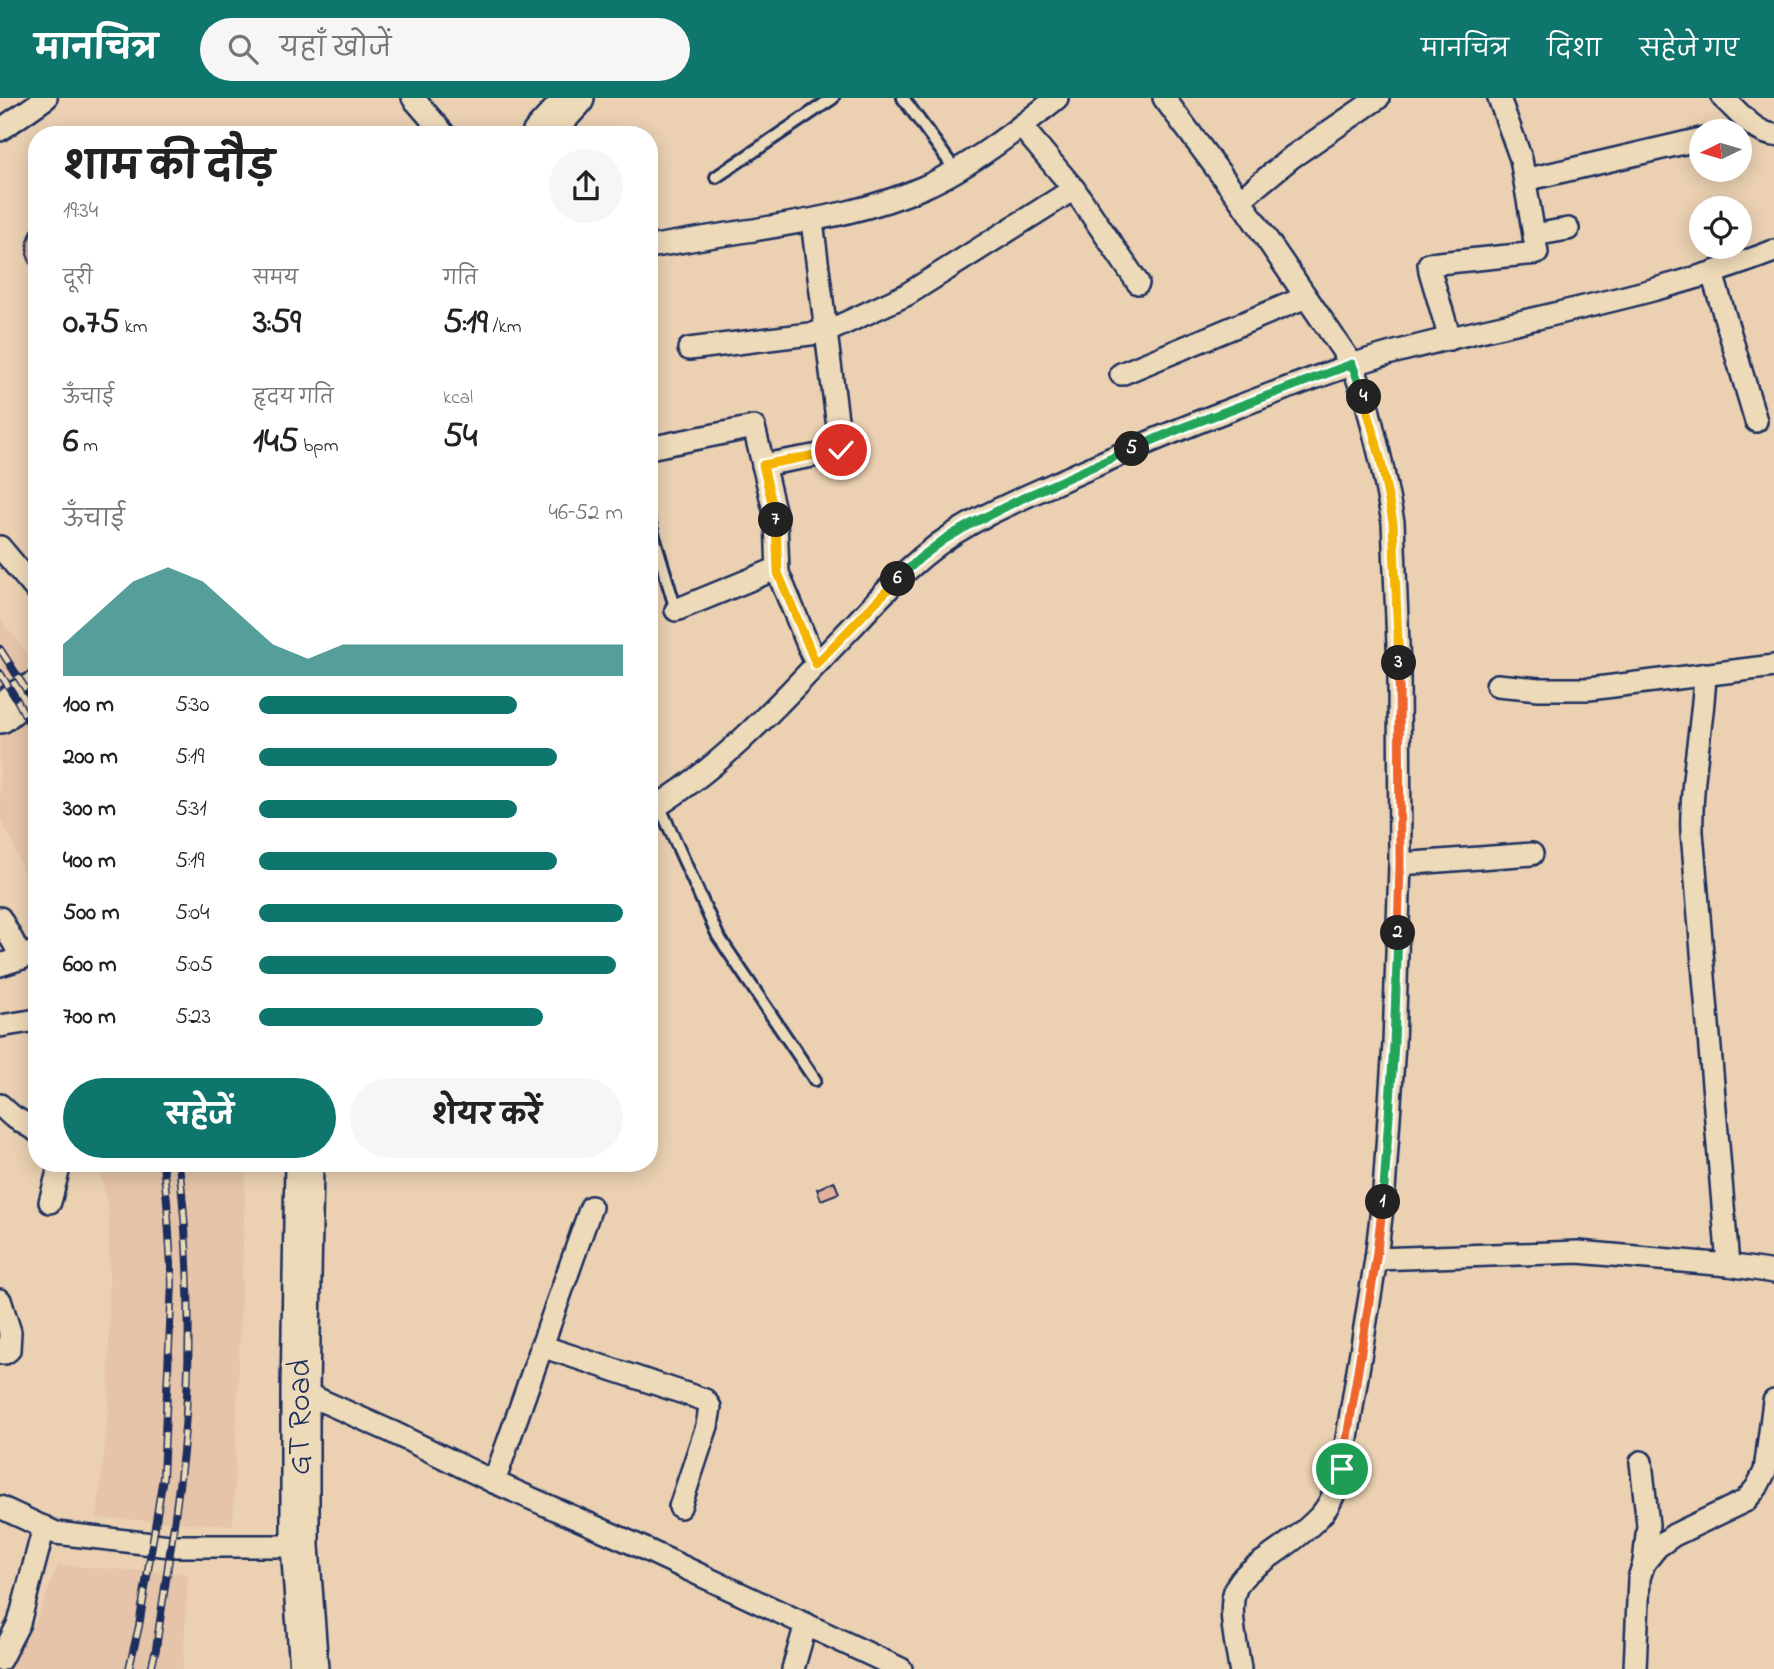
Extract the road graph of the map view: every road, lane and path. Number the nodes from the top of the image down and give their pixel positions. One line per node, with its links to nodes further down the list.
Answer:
1 (413, 98): 13 (street)
2 (547, 98): 14 (highway)
3 (575, 98): 15 (highway)
4 (833, 98): 22 (lane)
5 (903, 98): 21 (lane)
6 (1057, 98): 16 (street)
7 (1164, 98): 25 (street)
8 (1378, 98): 25 (street)
9 (1499, 98): 23 (street)
10 (1723, 98): 12 (street)
11 (33, 101): 17 (street)
12 (1737, 119)
13 (437, 126)
14 (521, 126)
15 (549, 126)
16 (1021, 126): 21 (street); 24 (street)
17 (0, 130)
18 (1752, 130): 19 (street)
19 (1774, 135)
20 (1689, 142): 23 (street)
21 (956, 171): 26 (street)
22 (716, 177)
23 (1525, 180): 28 (street)
24 (1074, 189): 32 (street); 34 (street)
25 (1240, 200): 33 (street)
26 (812, 220): 29 (street); 34 (street)
27 (1568, 229): 28 (street)
28 (1534, 235): 35 (street)
29 (658, 246)
30 (1774, 251): 31 (street)
31 (1712, 273): 35 (street); 39 (street)
32 (1138, 282)
33 (1306, 297): 37 (street); 38 (street)
34 (826, 332): 36 (street); 41 (street)
35 (1450, 339): 37 (street)
36 (689, 349)
37 (1352, 364): 47 (street); 56 (street)
38 (1121, 374)
39 (1756, 421)
40 (658, 446): 41 (street)
41 (763, 465): 44 (street)
42 (0, 547): 45 (street)
43 (658, 550): 46 (lane)
44 (778, 573): 46 (street); 47 (street)
45 (28, 580)
46 (676, 610)
47 (816, 664): 53 (street)
48 (1774, 666): 49 (street)
49 (1705, 674): 50 (street); 72 (street)
50 (1496, 685)
51 (28, 694): 52 (highway)
52 (0, 714)
53 (658, 805)
54 (658, 816): 63 (lane)
55 (1532, 854): 56 (street)
56 (1400, 864): 71 (street)
57 (0, 918): 58 (street)
58 (28, 953)
59 (28, 954): 60 (street)
60 (0, 965)
61 (28, 1021): 62 (street)
62 (0, 1026)
63 (815, 1080)
64 (0, 1105): 65 (street)
65 (28, 1125)
66 (58, 1172): 69 (street)
67 (284, 1172): 84 (highway, GT Road)
68 (304, 1172): 77 (highway, GT Road)
69 (50, 1202)
70 (592, 1207): 75 (street)
71 (1376, 1259): 72 (street); 93 (street)
72 (1728, 1265): 73 (street)
73 (1774, 1272)
74 (0, 1300): 76 (street)
75 (541, 1346): 80 (street); 82 (street)
76 (0, 1353)
77 (300, 1391): 80 (street); 84 (highway, GT Road)
78 (1774, 1401): 85 (street)
79 (1641, 1462): 85 (street)
80 (494, 1482): 86 (street)
81 (0, 1507): 83 (street)
82 (680, 1507)
83 (44, 1527): 84 (street); 87 (street)
84 (292, 1546): 89 (highway, GT Road); 90 (highway, GT Road)
85 (1644, 1563): 94 (street)
86 (806, 1624): 91 (street); 92 (street)
87 (10, 1627): 88 (street)
88 (0, 1660)
89 (288, 1669)
90 (309, 1669)
91 (793, 1669)
92 (901, 1669)
93 (1240, 1669)
94 (1635, 1669)

